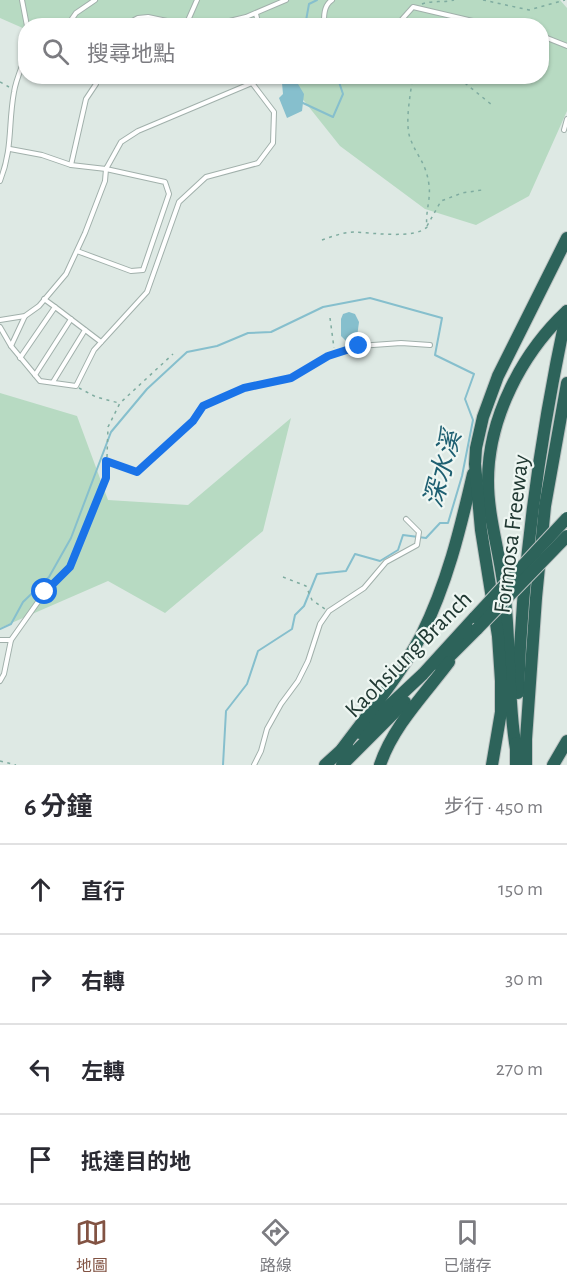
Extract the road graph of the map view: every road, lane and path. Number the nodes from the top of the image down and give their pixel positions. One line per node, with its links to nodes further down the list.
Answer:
1 (22, 0): 11 (lane)
2 (95, 0): 12 (lane)
3 (197, 0): 13 (lane)
4 (286, 0): 10 (lane)
5 (332, 0): 16 (lane)
6 (454, 0): 9 (path)
7 (483, 0): 8 (path)
8 (565, 0)
9 (413, 7): 17 (lane); 18 (lane)
10 (256, 14): 14 (lane); 15 (lane)
11 (25, 18)
12 (73, 18)
13 (189, 18)
14 (240, 18)
15 (257, 18)
16 (323, 18)
17 (403, 18)
18 (460, 18)
19 (549, 39): 20 (lane)
20 (567, 46)
21 (18, 78): 28 (lane)
22 (0, 82): 28 (path)
23 (96, 84): 33 (lane)
24 (250, 84): 34 (lane)
25 (253, 84): 50 (lane)
26 (412, 84): 37 (path)
27 (466, 84): 29 (path)
28 (14, 91): 32 (lane)
29 (492, 105)
30 (567, 119): 31 (lane)
31 (564, 130)
32 (10, 149): 33 (lane); 35 (lane)
33 (71, 165): 34 (lane)
34 (106, 169): 40 (lane); 40 (lane)
35 (0, 181)
36 (482, 190): 37 (path)
37 (427, 227): 39 (path)
38 (567, 238): 62 (highway)
39 (322, 240)
40 (77, 251): 41 (lane)
41 (45, 299): 42 (lane); 44 (lane)
42 (55, 307): 46 (lane); 55 (lane)
43 (567, 311): 73 (highway, Formosa Freeway); 73 (highway)
44 (25, 316): 47 (lane); 52 (lane)
45 (330, 318): 54 (path)
46 (71, 319): 49 (lane); 56 (lane)
47 (0, 320)
48 (0, 327): 52 (lane)
49 (85, 330): 50 (lane); 57 (lane)
50 (101, 342): 59 (lane)
51 (430, 345): 54 (lane)
52 (11, 346): 55 (lane)
53 (173, 354): 60 (path)
54 (333, 355): 61 (lane)
55 (20, 358): 56 (lane)
56 (35, 375): 57 (lane)
57 (53, 382): 59 (lane)
58 (567, 383): 81 (highway, Formosa Freeway)
59 (76, 386): 60 (path)
60 (120, 403): 61 (path)
61 (106, 461): 70 (lane)
62 (475, 464): 74 (highway); 79 (highway)
63 (567, 518): 68 (highway, Kaohsiung Branch, bridge)
64 (406, 519): 67 (lane)
65 (567, 536): 68 (highway, Kaohsiung Branch, bridge)
66 (283, 577): 67 (path)
67 (329, 611): 77 (lane)
68 (473, 628): 74 (highway, Kaohsiung Branch); 74 (highway, Kaohsiung Branch); 78 (highway)
69 (0, 640): 70 (lane)
70 (11, 640): 71 (lane)
71 (0, 681)
72 (567, 741): 82 (highway)
73 (516, 749): 80 (highway, Formosa Freeway)
74 (336, 759)
75 (0, 761): 76 (path)
76 (16, 765)
77 (254, 765)
78 (380, 765)
79 (492, 765)
80 (516, 765)
81 (526, 765)
82 (553, 765)

